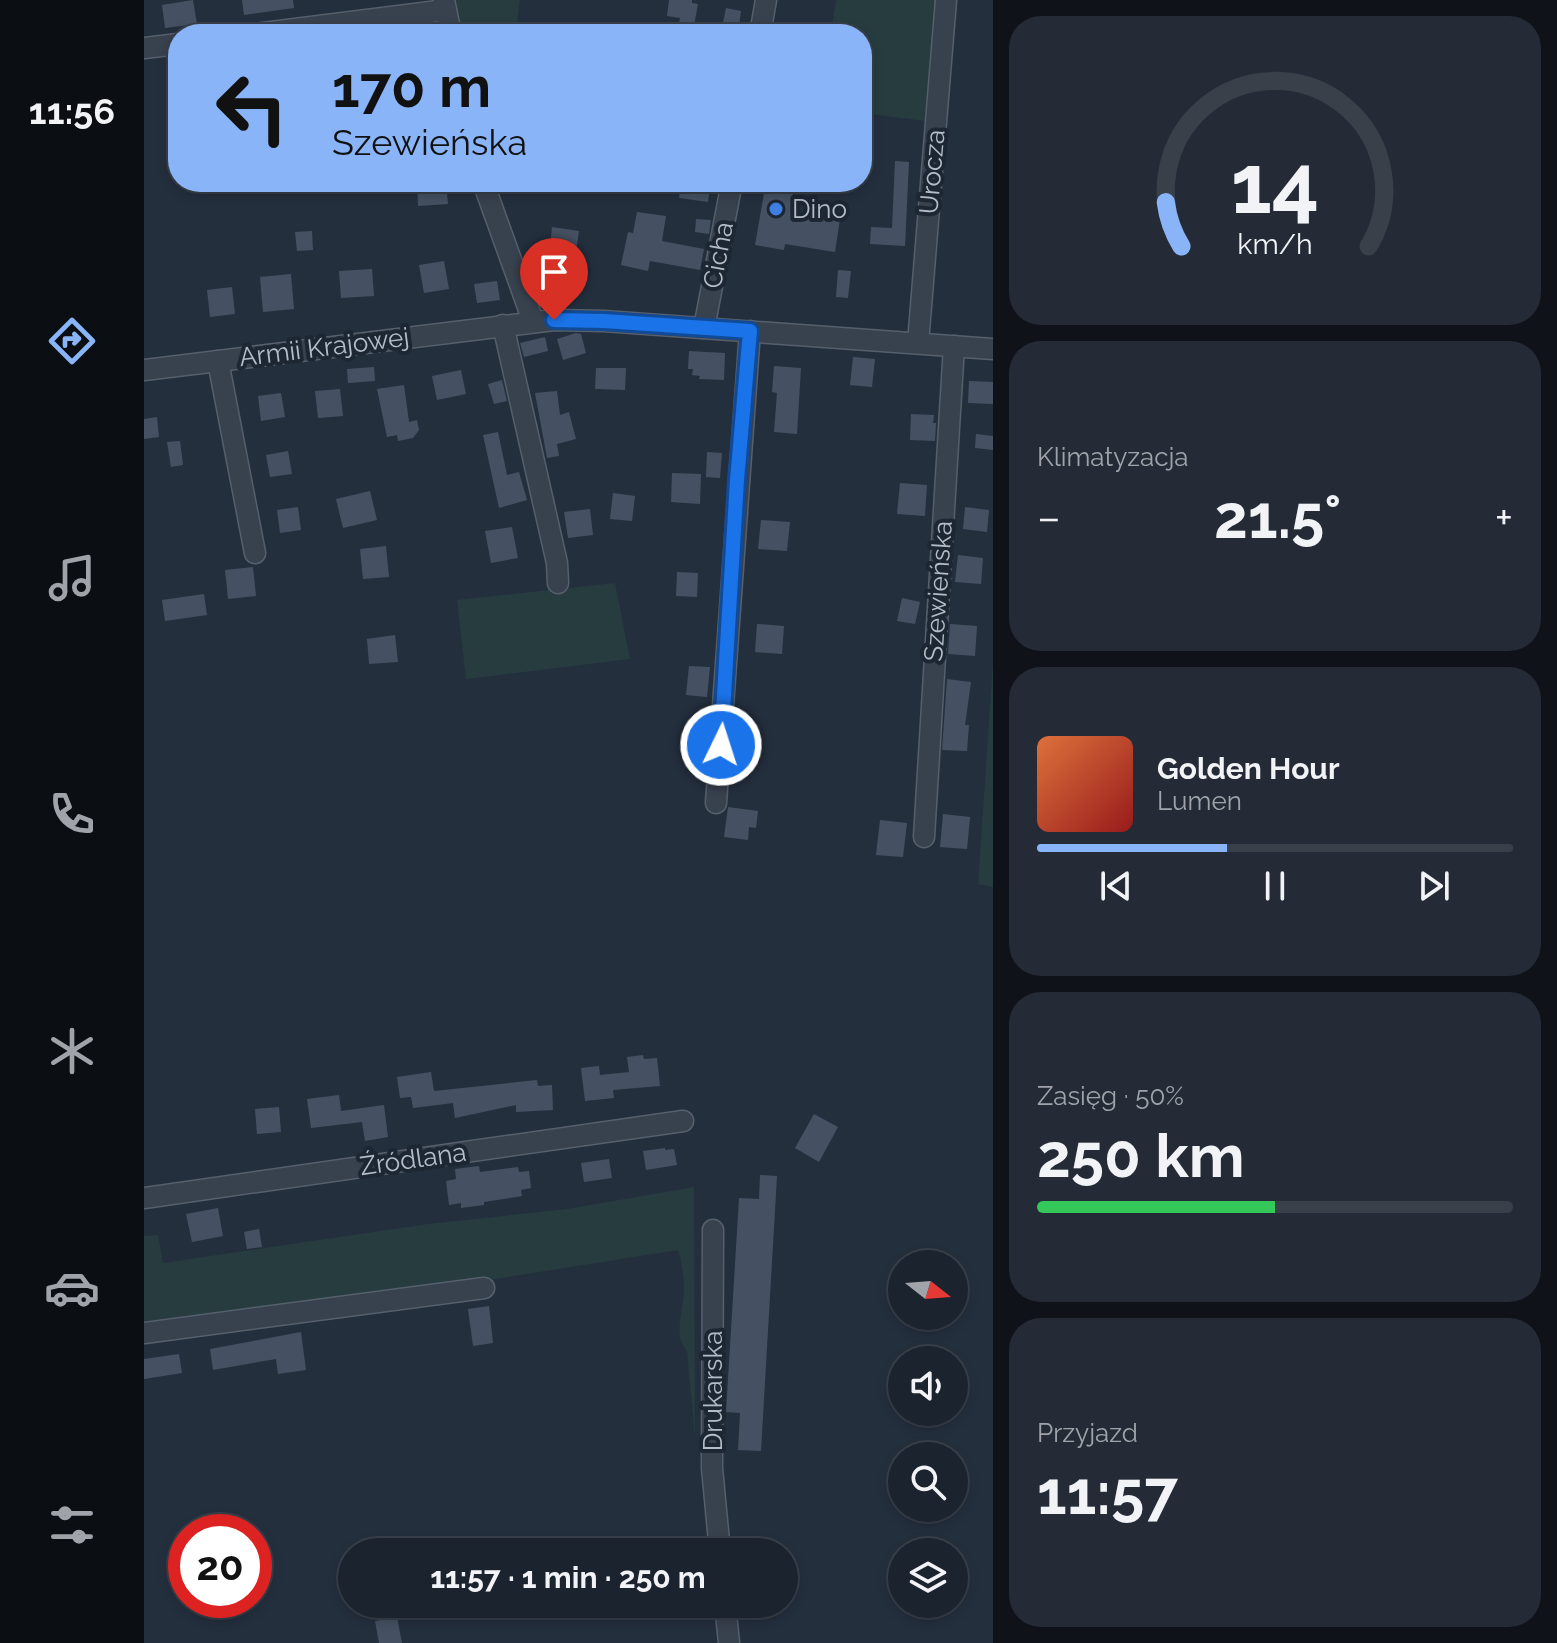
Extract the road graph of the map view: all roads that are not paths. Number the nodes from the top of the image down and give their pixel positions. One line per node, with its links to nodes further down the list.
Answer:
1 (766, 0): 5 (street)
2 (946, 0): 14 (street, Urocza)
3 (445, 5): 4 (street)
4 (320, 24)
5 (762, 24)
6 (168, 45): 7 (street)
7 (144, 48)
8 (487, 192): 10 (street)
9 (730, 192): 12 (street, Cicha)
10 (533, 321): 11 (street, Armii Krajowej); 12 (street)
11 (503, 325): 17 (street, Armii Krajowej); 20 (street)
12 (704, 328): 13 (street)
13 (750, 331): 14 (street); 21 (street)
14 (918, 343): 15 (street)
15 (954, 346): 16 (street); 22 (street, Szewieńska)
16 (993, 349)
17 (218, 361): 18 (street, Armii Krajowej); 19 (street)
18 (144, 370)
19 (255, 553)
20 (558, 583)
21 (716, 803)
22 (924, 837)
23 (683, 1121): 24 (street, Źródlana)
24 (144, 1198)
25 (713, 1230): 28 (street, Drukarska)
26 (484, 1288): 27 (street)
27 (144, 1333)
28 (719, 1538)
29 (726, 1618): 30 (street)
30 (729, 1643)

